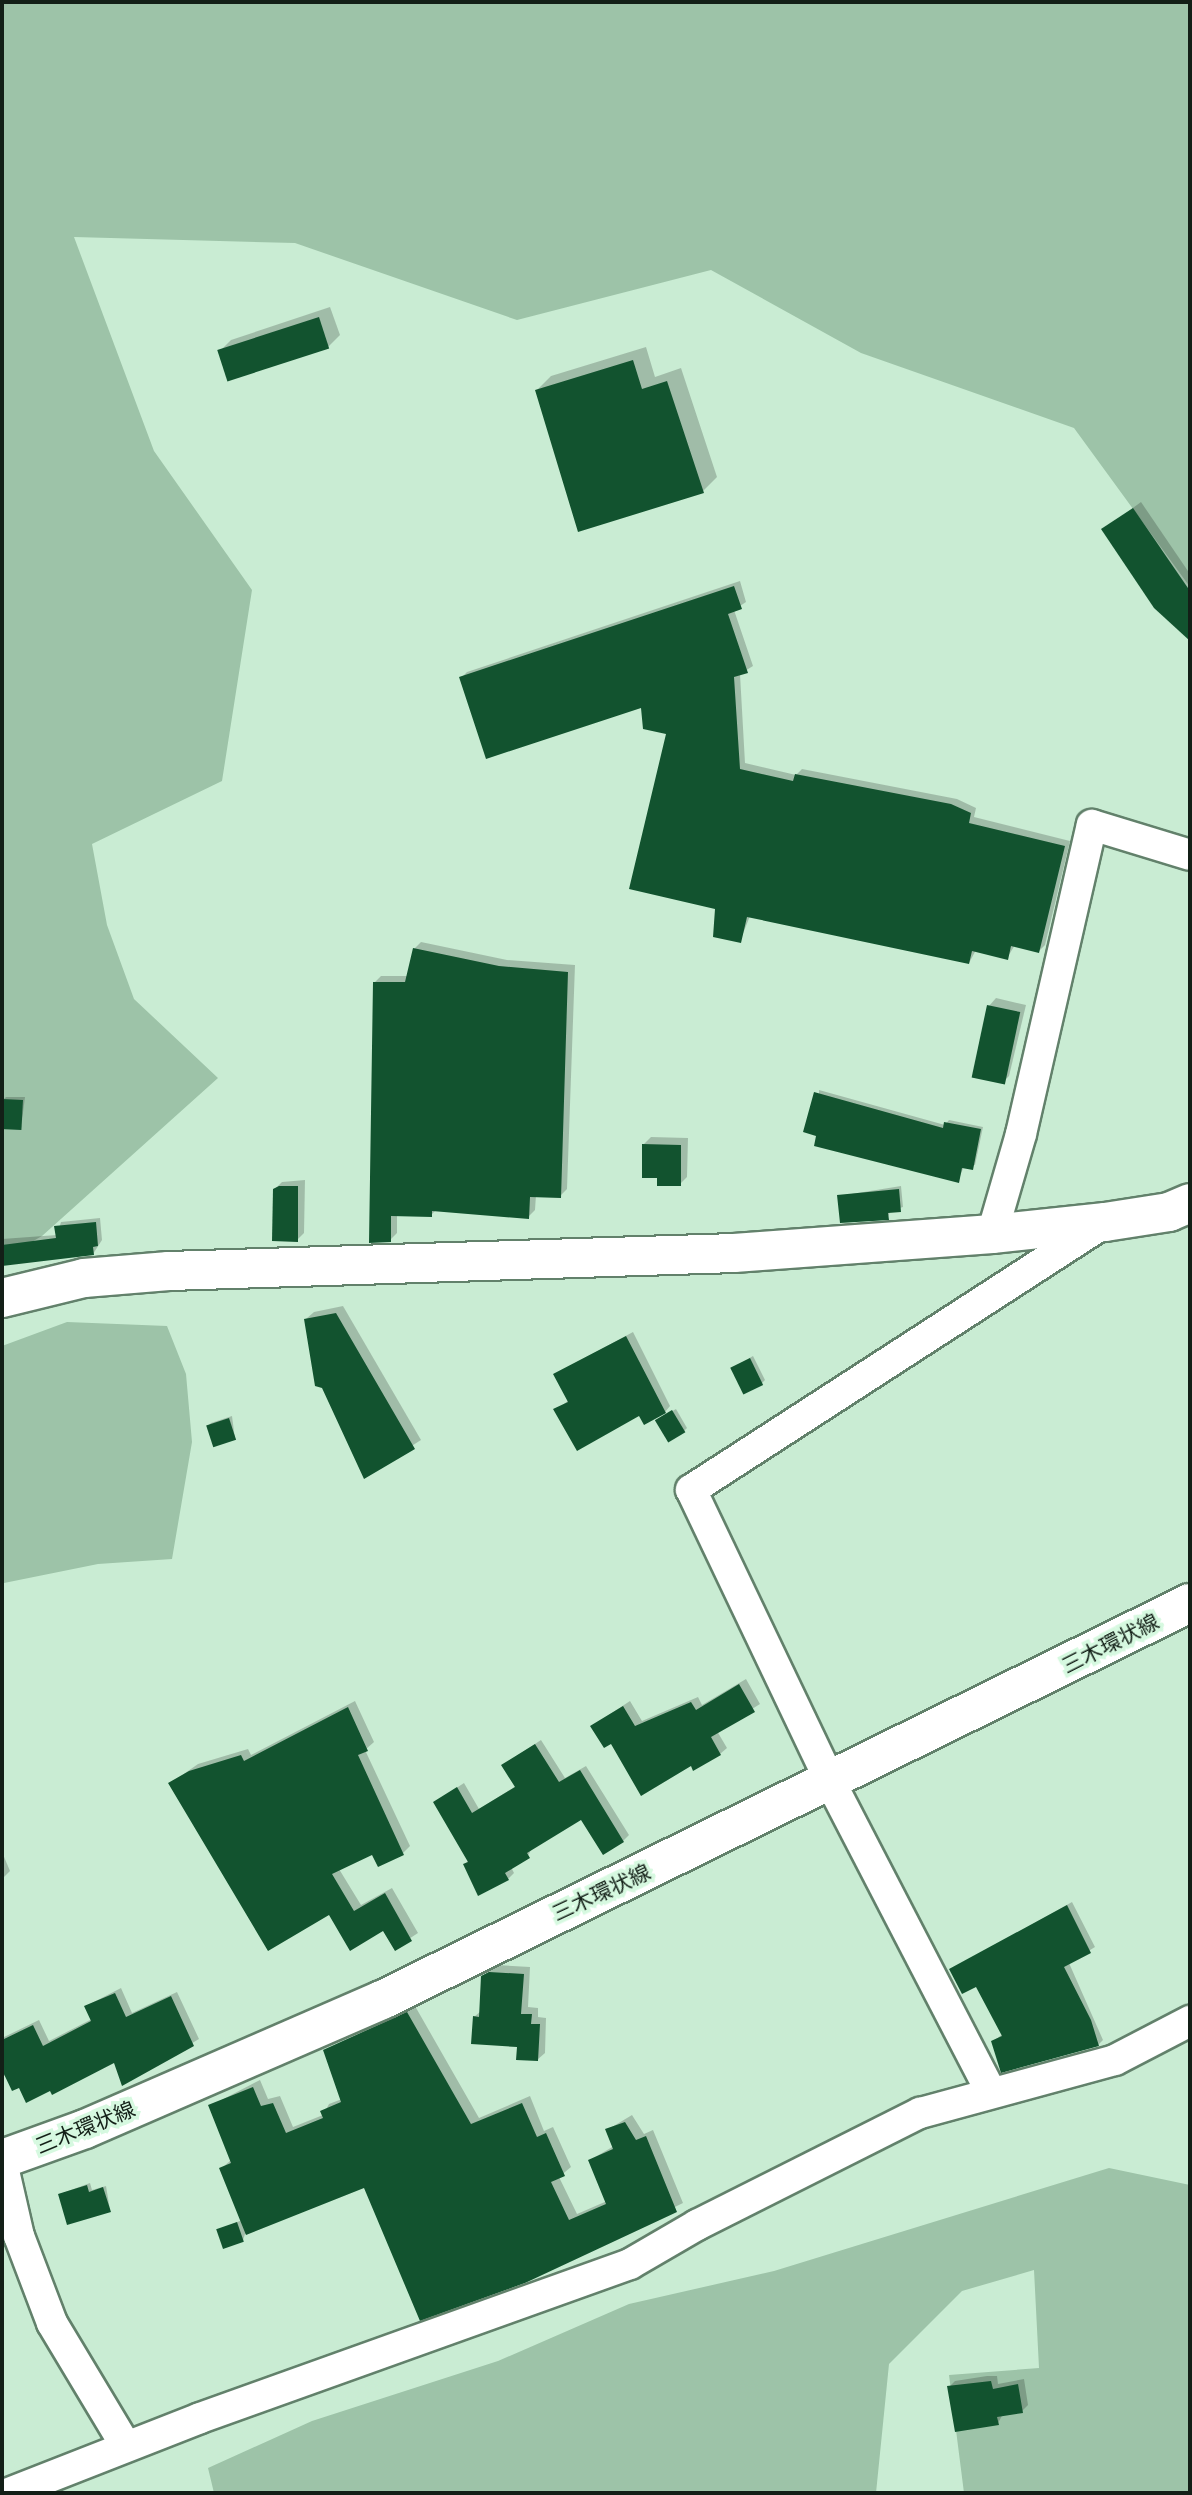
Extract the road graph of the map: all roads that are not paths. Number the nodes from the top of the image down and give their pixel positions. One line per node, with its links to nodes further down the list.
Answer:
1 (1190, 855): 4 (street)
2 (1190, 1203): 3 (main road)
3 (1105, 1223): 4 (main road); 7 (street)
4 (992, 1234): 5 (main road)
5 (2, 1298)
6 (1190, 1603): 7 (main road, 三木環状線)
7 (831, 1783): 9 (street); 10 (main road, 三木環状線)
8 (1190, 2021): 9 (street)
9 (991, 2092): 11 (street)
10 (2, 2160): 11 (street)
11 (126, 2446): 12 (street)
12 (9, 2493)

